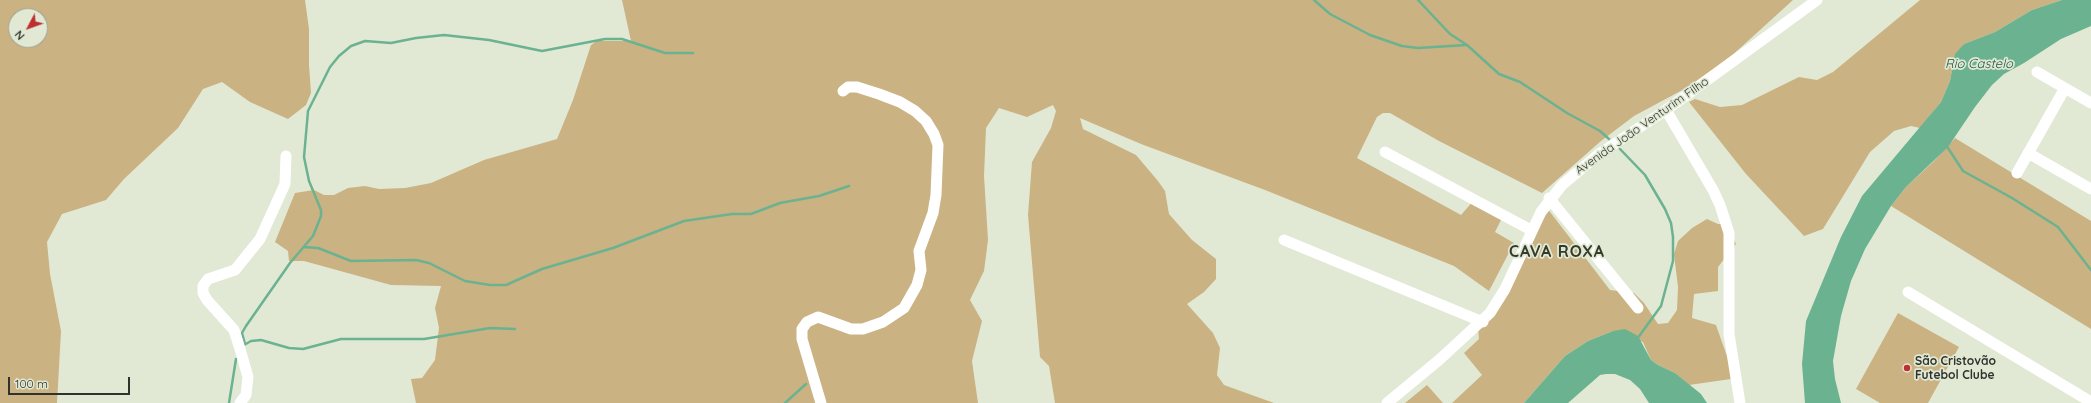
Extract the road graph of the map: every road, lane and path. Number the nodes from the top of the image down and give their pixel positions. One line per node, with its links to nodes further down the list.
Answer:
1 (1817, 0): 6 (street, Avenida João Venturim Filho)
2 (2037, 72): 3 (street)
3 (2066, 88): 5 (street); 8 (street)
4 (843, 91): 20 (street)
5 (2091, 103)
6 (1666, 110): 12 (street, Avenida João Venturim Filho); 22 (street)
7 (1385, 152): 13 (street)
8 (2028, 153): 10 (street); 11 (street)
9 (286, 156): 19 (street)
10 (2017, 174)
11 (2091, 189)
12 (1549, 198): 13 (street, Avenida João Venturim Filho); 16 (street)
13 (1531, 230): 17 (street, Avenida João Venturim Filho)
14 (1284, 240): 17 (street)
15 (1908, 292): 18 (street)
16 (1638, 308)
17 (1483, 322): 21 (street, Avenida João Venturim Filho)
18 (2091, 402)
19 (240, 403)
20 (821, 403)
21 (1387, 403)
22 (1740, 403)

